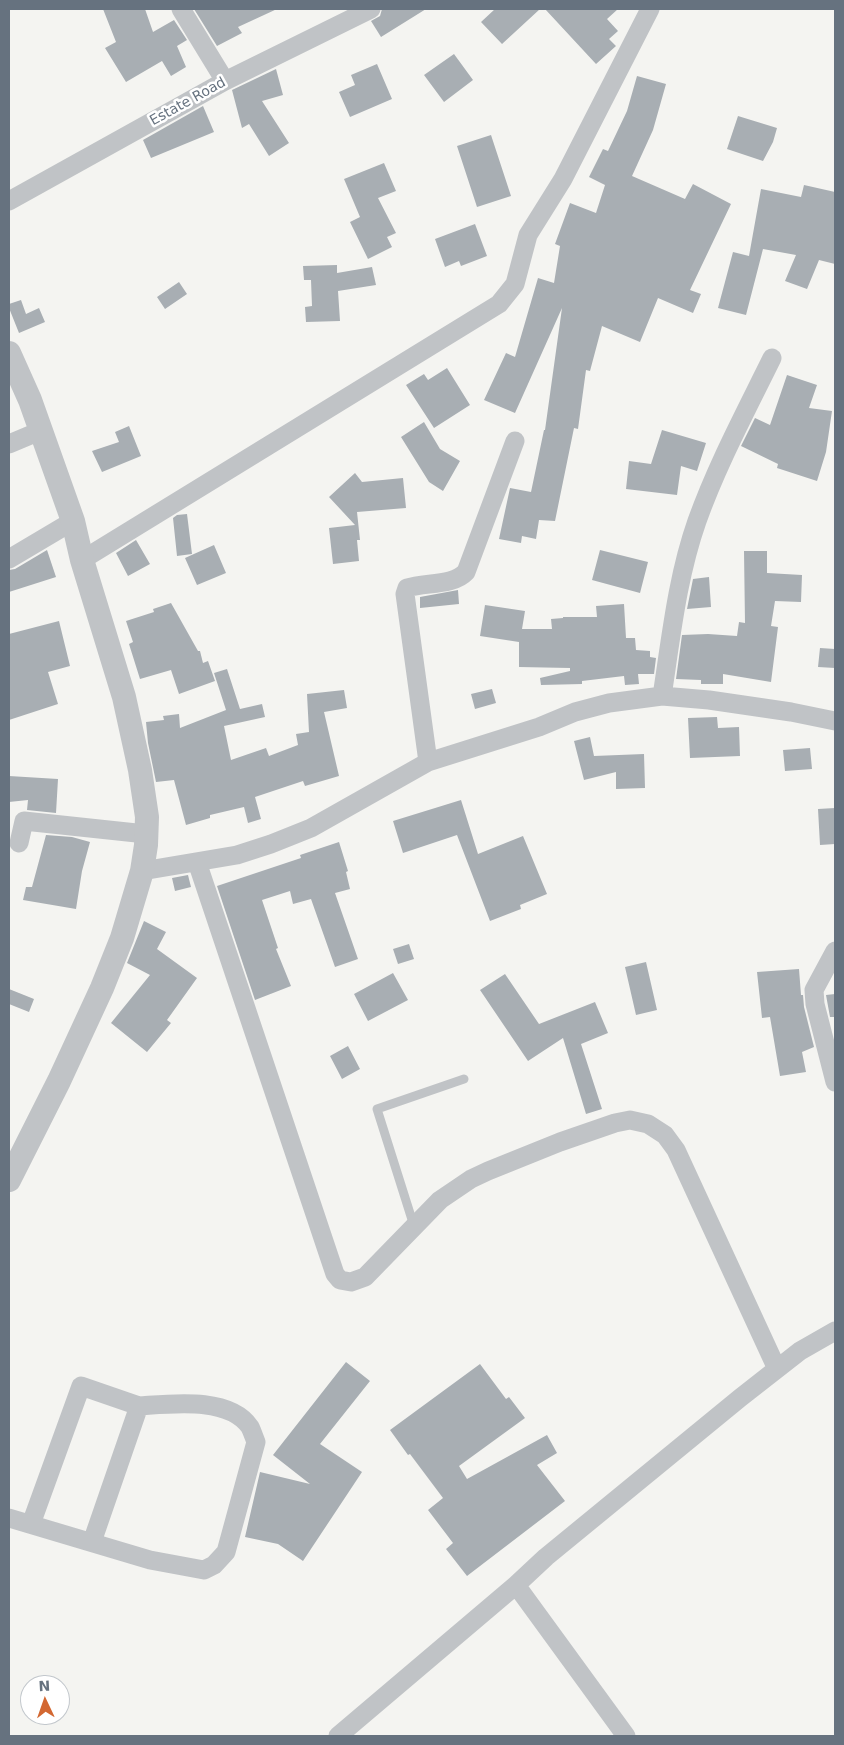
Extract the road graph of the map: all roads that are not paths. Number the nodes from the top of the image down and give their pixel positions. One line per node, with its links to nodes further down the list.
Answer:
1 (180, 9): 4 (street)
2 (371, 9): 4 (street, Estate Road)
3 (650, 9): 13 (street)
4 (225, 82): 5 (street, Estate Road)
5 (9, 201)
6 (9, 354): 8 (street)
7 (772, 358): 14 (street)
8 (40, 431): 10 (street); 11 (street)
9 (516, 440): 16 (street)
10 (9, 444)
11 (73, 521): 12 (street); 13 (street)
12 (9, 559)
13 (82, 560): 17 (street)
14 (662, 696): 15 (street); 16 (street)
15 (835, 721)
16 (428, 762): 19 (street)
17 (146, 834): 18 (street); 20 (street)
18 (19, 843)
19 (197, 862): 20 (street); 25 (street)
20 (142, 871): 24 (street)
21 (835, 952): 23 (street)
22 (464, 1079): 25 (lane)
23 (835, 1082)
24 (9, 1180)
25 (414, 1226): 27 (street)
26 (835, 1331): 27 (street)
27 (777, 1369): 32 (street)
28 (139, 1406): 30 (street); 31 (street); 31 (street)
29 (9, 1518): 30 (street)
30 (31, 1524): 31 (street)
31 (92, 1542)
32 (516, 1585): 33 (street); 34 (street)
33 (338, 1736)
34 (626, 1736)

